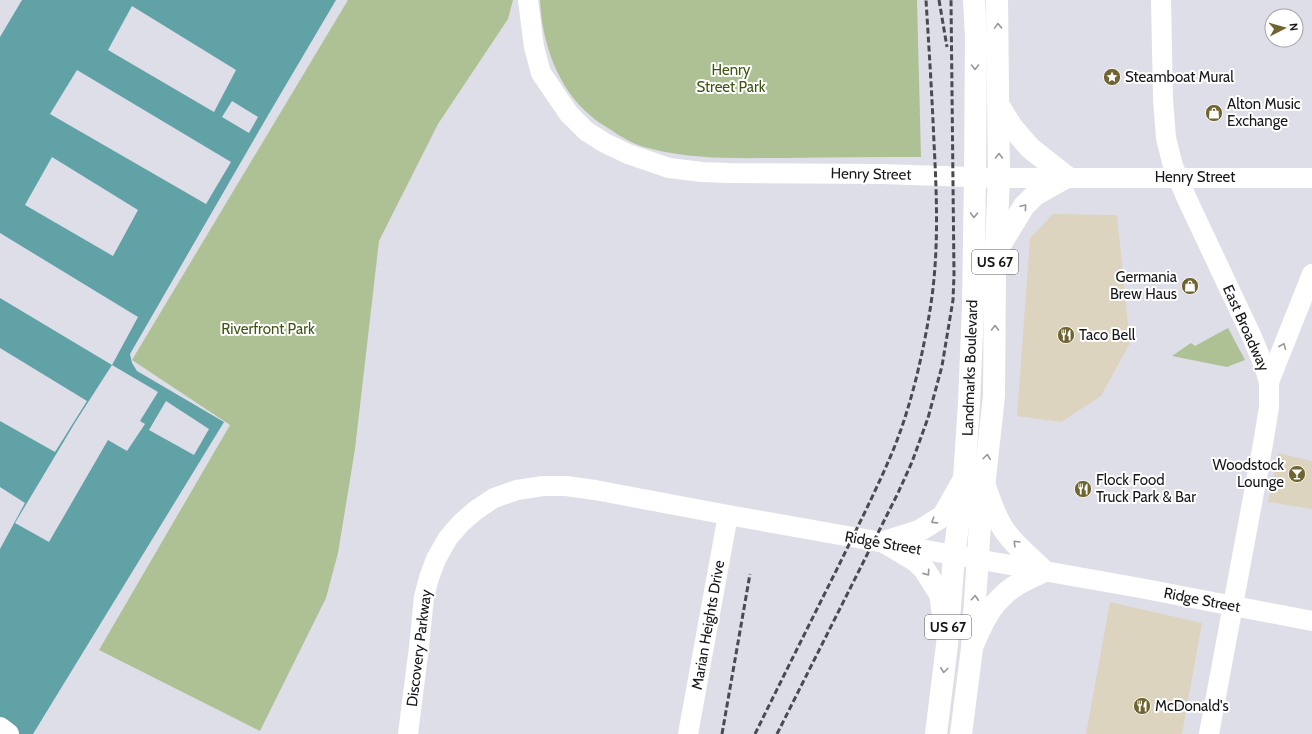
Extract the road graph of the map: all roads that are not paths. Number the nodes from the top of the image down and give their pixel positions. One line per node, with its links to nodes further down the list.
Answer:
1 (528, 0): 6 (street, Henry Street)
2 (974, 0): 6 (main road, Landmarks Boulevard / US 67, one-way to 6)
3 (997, 0): 5 (main road, Landmarks Boulevard / US 67, one-way to 3)
4 (1161, 0): 8 (street, East Broadway)
5 (999, 106): 7 (main road); 9 (main road, Landmarks Boulevard / US 67, one-way to 5)
6 (975, 176): 9 (street, Henry Street); 14 (main road, Landmarks Boulevard / US 67, one-way to 14)
7 (1067, 177): 8 (street, Henry Street); 9 (street, Henry Street); 11 (main road, one-way to 7)
8 (1178, 177): 10 (street, Henry Street); 13 (street, East Broadway)
9 (999, 178): 11 (main road, Landmarks Boulevard / US 67)
10 (1312, 178)
11 (996, 252): 14 (main road, Landmarks Boulevard / US 67, one-way to 11)
12 (1312, 274): 13 (street, one-way to 12)
13 (1269, 382): 21 (street, East Broadway)
14 (974, 481): 17 (main road, one-way to 17); 18 (main road, Landmarks Boulevard / US 67); 19 (main road, Landmarks Boulevard / US 67); 20 (main road, one-way to 14)
15 (728, 515): 16 (street, Ridge Street); 17 (street, Ridge Street); 28 (street, Marian Heights Drive)
16 (461, 523): 27 (street, Discovery Parkway)
17 (884, 542): 18 (street, Ridge Street); 23 (main road, one-way to 23)
18 (954, 556): 19 (street, Ridge Street); 23 (main road, Landmarks Boulevard / US 67)
19 (978, 559): 20 (street, Ridge Street); 24 (main road, Landmarks Boulevard / US 67, one-way to 19)
20 (1044, 571): 21 (street, Ridge Street); 24 (main road)
21 (1233, 606): 22 (street, Ridge Street); 31 (street, East Broadway)
22 (1312, 621)
23 (947, 645): 29 (main road, Landmarks Boulevard / US 67, one-way to 29)
24 (972, 648): 30 (main road, Landmarks Boulevard / US 67)
25 (0, 728): 26 (main road)
26 (8, 734)
27 (408, 734)
28 (688, 734)
29 (936, 734)
30 (961, 734)
31 (1209, 734)

